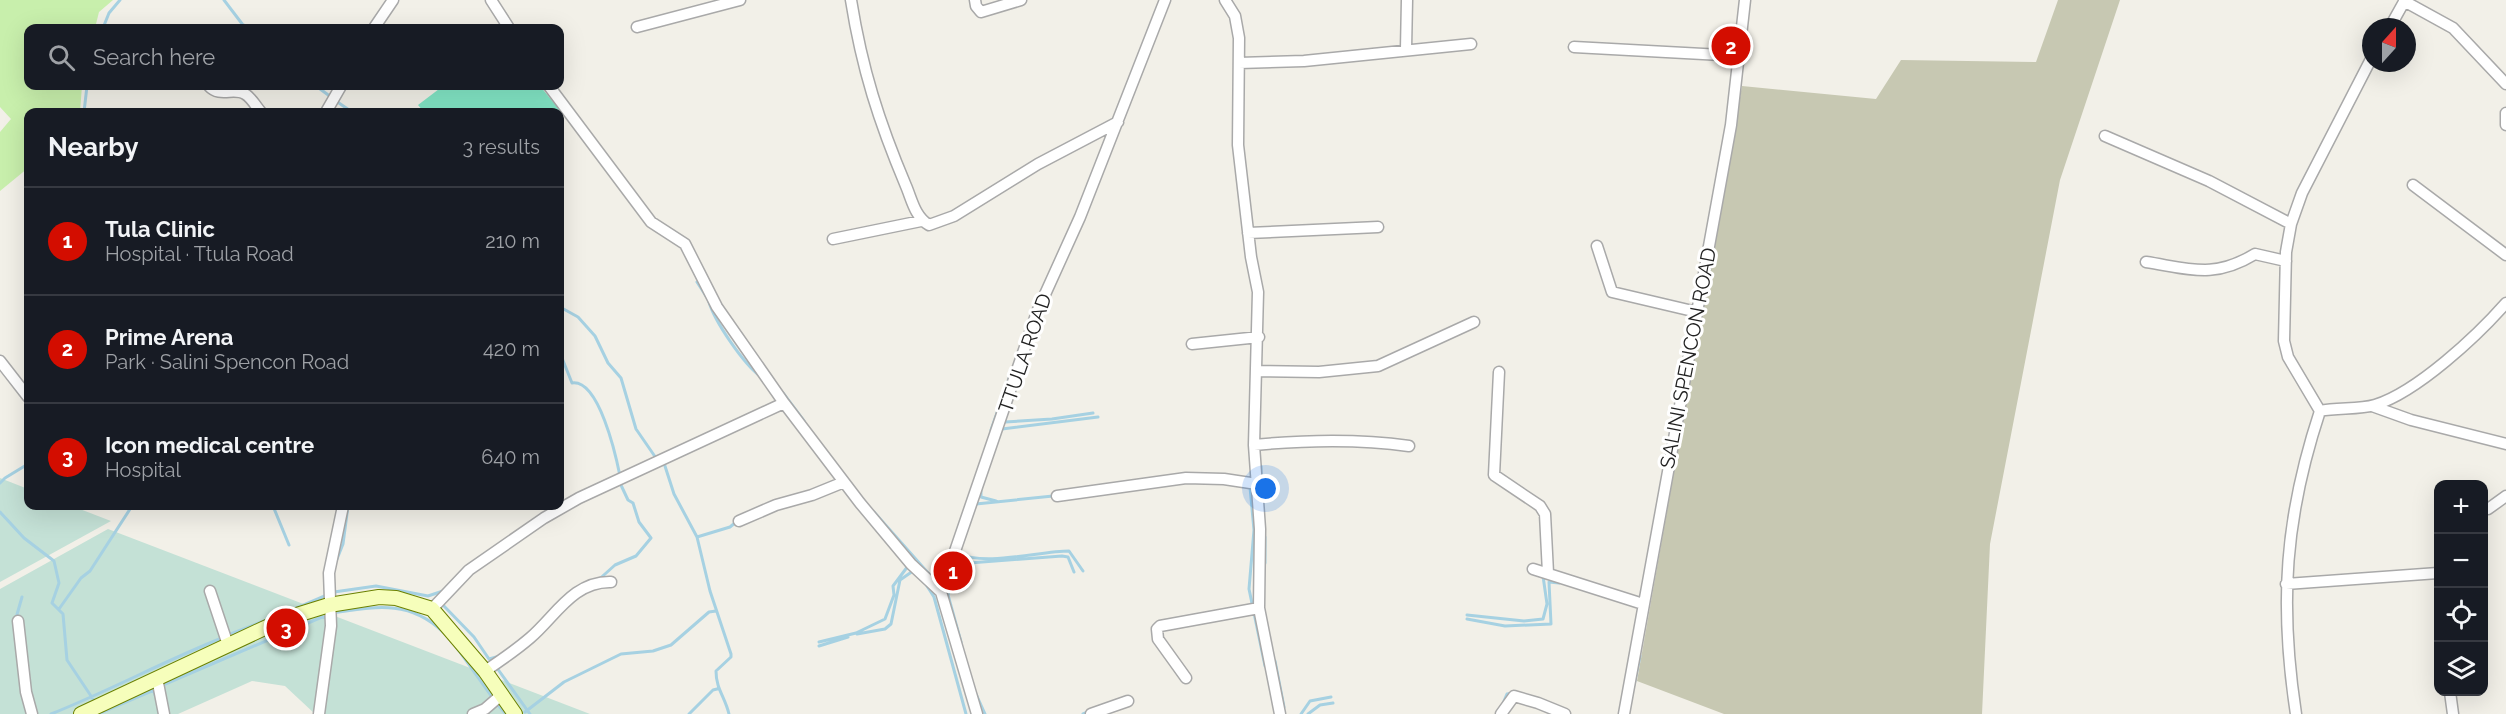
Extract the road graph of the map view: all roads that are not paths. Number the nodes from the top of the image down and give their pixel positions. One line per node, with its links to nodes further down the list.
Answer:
1 (393, 0): 13 (street)
2 (491, 0): 14 (street)
3 (740, 0): 15 (street)
4 (852, 0): 33 (street)
5 (975, 0): 6 (street)
6 (1022, 0)
7 (1166, 0): 29 (street, TTULA ROAD)
8 (1225, 0): 20 (street)
9 (1407, 0): 18 (street)
10 (1745, 0): 19 (street, SALINI SPENCON ROAD)
11 (2405, 1): 12 (street); 22 (street)
12 (2395, 18)
13 (378, 24)
14 (506, 24)
15 (637, 27)
16 (1471, 44): 18 (street)
17 (1574, 47): 19 (street)
18 (1406, 50): 20 (street)
19 (1740, 56): 43 (street, SALINI SPENCON ROAD)
20 (1239, 63): 36 (street)
21 (2364, 72): 34 (street)
22 (2506, 84)
23 (215, 90): 27 (street)
24 (340, 90): 26 (street)
25 (552, 90): 51 (street)
26 (331, 104)
27 (258, 108)
28 (2506, 112): 30 (street)
29 (1118, 122): 33 (street); 72 (street, TTULA ROAD)
30 (2506, 125)
31 (2105, 136): 34 (street)
32 (2413, 185): 39 (street)
33 (921, 221): 37 (street)
34 (2291, 224): 40 (street)
35 (1378, 227): 36 (street)
36 (1248, 233): 45 (street)
37 (833, 239)
38 (1597, 246): 43 (street)
39 (2506, 255)
40 (2286, 261): 41 (street); 53 (street)
41 (2146, 262)
42 (2506, 303): 52 (street)
43 (1698, 312): 73 (street, SALINI SPENCON ROAD)
44 (1474, 322): 48 (street)
45 (1259, 337): 46 (street); 48 (street)
46 (1192, 344)
47 (0, 361): 50 (street)
48 (1257, 371): 55 (street)
49 (1499, 372): 67 (street)
50 (24, 392)
51 (784, 403): 57 (street); 61 (street)
52 (2373, 406): 53 (street); 54 (street)
53 (2320, 411): 70 (street)
54 (2506, 444)
55 (1254, 445): 56 (street); 58 (street)
56 (1409, 446)
57 (844, 482): 65 (street); 72 (street)
58 (1257, 484): 59 (street); 75 (street)
59 (1056, 496)
60 (2506, 496): 62 (street)
61 (564, 507)
62 (2488, 509)
63 (342, 510): 74 (street)
64 (558, 510): 76 (street)
65 (739, 521)
66 (1533, 569): 67 (street)
67 (1548, 573): 73 (street)
68 (2434, 573): 70 (street)
69 (611, 582): 79 (street)
70 (2286, 584): 97 (street)
71 (210, 591): 78 (street)
72 (941, 592): 91 (street)
73 (1643, 604): 96 (street, SALINI SPENCON ROAD)
74 (329, 605): 76 (street); 78 (street); 88 (street)
75 (1259, 608): 81 (street); 93 (street)
76 (432, 609): 79 (street)
77 (18, 621): 85 (street)
78 (228, 645): 80 (street)
79 (485, 671): 82 (street)
80 (157, 678): 86 (street); 87 (street)
81 (1186, 678)
82 (500, 696): 89 (street); 90 (street)
83 (2451, 696): 98 (street)
84 (1128, 701): 92 (street)
85 (32, 714)
86 (81, 714)
87 (164, 714)
88 (318, 714)
89 (473, 714)
90 (514, 714)
91 (976, 714)
92 (1091, 714)
93 (1281, 714)
94 (1502, 714): 95 (street)
95 (1565, 714)
96 (1624, 714)
97 (2296, 714)
98 (2453, 714)

